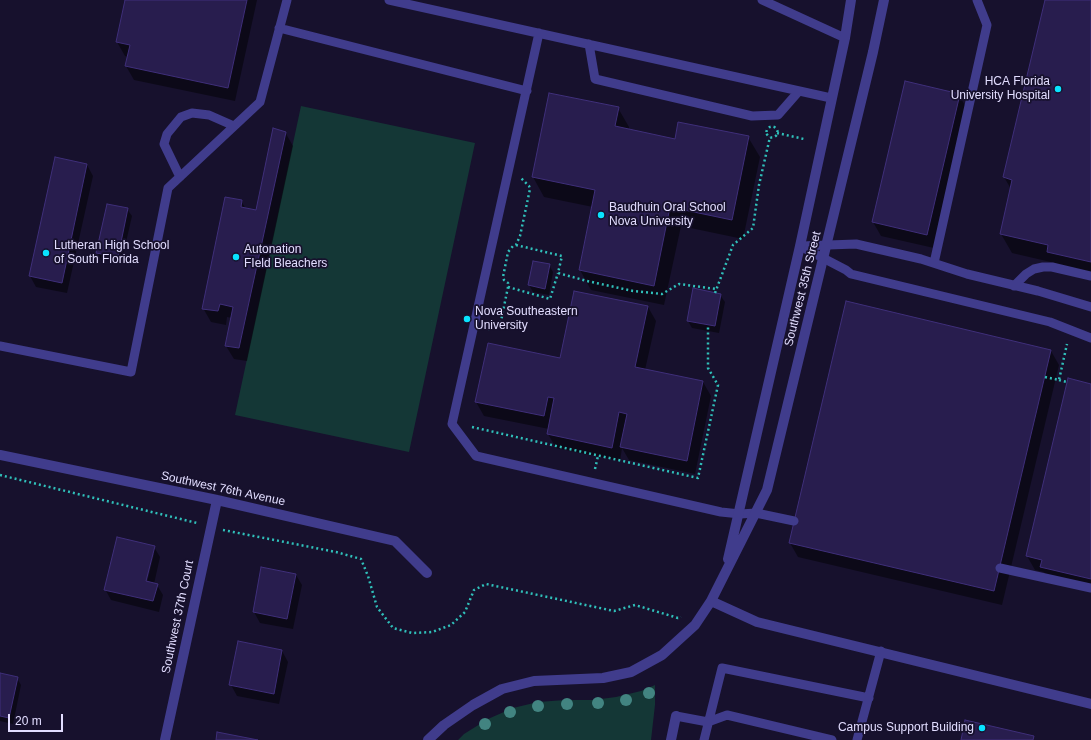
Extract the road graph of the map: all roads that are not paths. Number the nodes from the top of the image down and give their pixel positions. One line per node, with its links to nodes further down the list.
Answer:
1 (287, 0): 7 (lane)
2 (389, 0): 8 (lane)
3 (762, 0): 9 (lane)
4 (851, 0): 9 (street, Southwest 35th Street)
5 (884, 0): 16 (street, Southwest 35th Street)
6 (977, 0): 19 (lane)
7 (280, 28): 11 (lane); 14 (lane)
8 (540, 33): 10 (lane); 11 (lane)
9 (844, 38): 13 (street, Southwest 35th Street)
10 (589, 44): 12 (lane); 12 (lane)
11 (527, 91): 28 (lane)
12 (799, 91): 13 (lane)
13 (831, 98): 17 (street, Southwest 35th Street)
14 (234, 126): 15 (lane); 15 (lane)
15 (180, 177): 24 (lane)
16 (827, 245): 17 (lane); 18 (street, Southwest 35th Street); 19 (lane)
17 (800, 246): 18 (lane); 28 (street, Southwest 35th Street)
18 (824, 259): 23 (lane); 27 (street, Southwest 35th Street)
19 (934, 263): 21 (lane)
20 (1091, 276): 21 (lane)
21 (1014, 286): 22 (lane)
22 (1091, 306)
23 (1091, 338)
24 (0, 346)
25 (0, 454): 26 (street, Southwest 76th Avenue)
26 (217, 500): 31 (street, Southwest 76th Avenue); 40 (street, Southwest 37th Court)
27 (756, 513): 28 (lane); 29 (lane); 32 (street, Southwest 35th Street)
28 (740, 514): 32 (street, Southwest 35th Street)
29 (794, 521)
30 (1000, 568): 33 (lane)
31 (427, 573)
32 (724, 577): 34 (street, Southwest 35th Street)
33 (1091, 588)
34 (711, 602): 35 (street); 41 (street, Southwest 35th Street)
35 (881, 651): 36 (lane); 37 (street)
36 (869, 698): 39 (lane); 45 (lane)
37 (1091, 704)
38 (676, 716): 39 (lane); 42 (street)
39 (708, 722): 43 (lane); 44 (lane)
40 (165, 740)
41 (428, 740)
42 (671, 740)
43 (704, 740)
44 (832, 740)
45 (857, 740)

